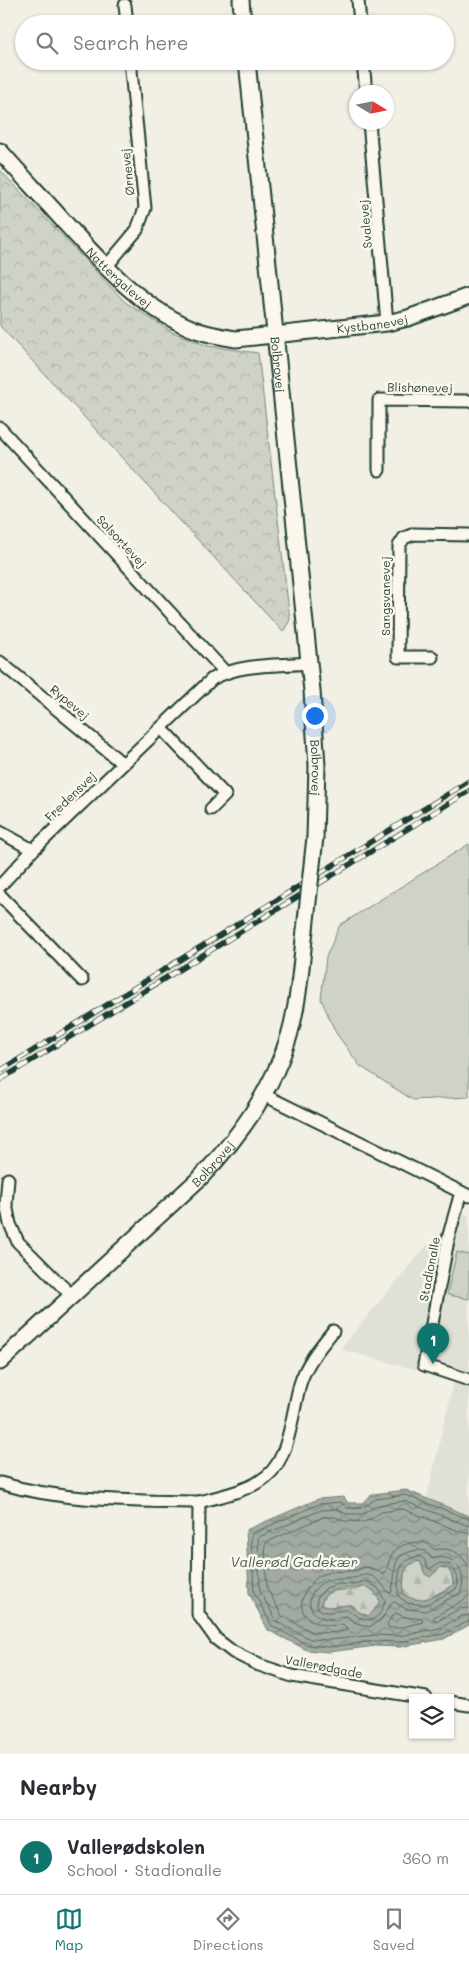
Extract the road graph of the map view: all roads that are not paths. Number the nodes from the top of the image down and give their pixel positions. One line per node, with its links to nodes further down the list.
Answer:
1 (241, 0): 5 (street)
2 (358, 0): 6 (street)
3 (125, 5): 4 (street)
4 (126, 15)
5 (242, 15)
6 (359, 15)
7 (131, 70): 13 (street, Ørnevej)
8 (248, 70): 16 (street, Bolbrovej)
9 (364, 70): 10 (street)
10 (365, 85)
11 (370, 130): 15 (street, Svalevej)
12 (0, 151): 13 (street, Nattergalevej)
13 (106, 267): 16 (street, Nattergalevej)
14 (469, 296): 15 (street, Kystbanevej)
15 (388, 323): 16 (street, Kystbanevej)
16 (274, 335): 23 (street, Bolbrovej)
17 (469, 401): 19 (street, Blishønevej)
18 (0, 428): 24 (street, Solsortevej)
19 (378, 470)
20 (469, 534): 21 (street, Sangsvanevej)
21 (432, 658)
22 (0, 662): 26 (street, Rypevej)
23 (309, 663): 24 (street, Fredensvej); 33 (street, Bolbrovej, bridge)
24 (225, 672): 25 (street, Fredensvej)
25 (161, 728): 26 (street, Fredensvej); 27 (street)
26 (123, 764): 29 (street, Fredensvej)
27 (211, 809)
28 (0, 832): 29 (street)
29 (33, 850): 30 (street, Fredensvej)
30 (0, 886)
31 (0, 895): 32 (street)
32 (82, 980)
33 (262, 1094): 35 (street, Stadionalle); 36 (street, Bolbrovej)
34 (8, 1179): 36 (street)
35 (465, 1194): 39 (street, Stadionalle)
36 (71, 1295): 38 (street, Bolbrovej)
37 (332, 1331): 41 (street)
38 (0, 1362)
39 (469, 1380)
40 (0, 1482): 41 (street)
41 (199, 1502): 42 (street, Vallerødgade)
42 (409, 1695)
43 (454, 1703): 44 (street)
44 (469, 1705)

